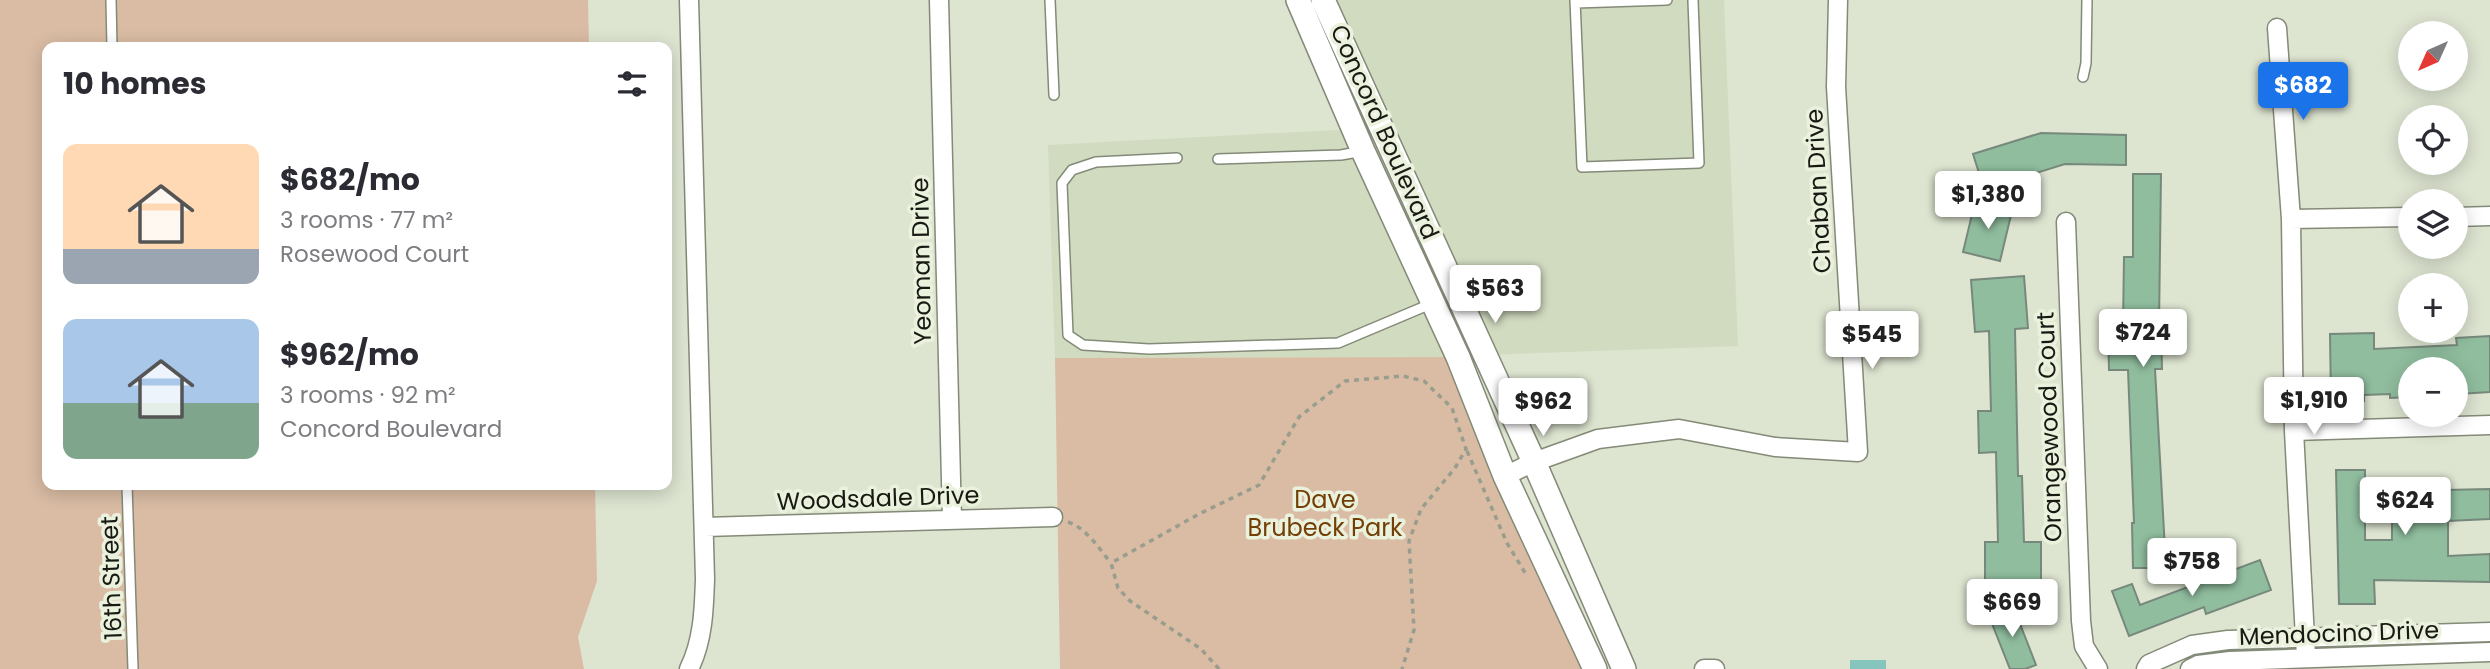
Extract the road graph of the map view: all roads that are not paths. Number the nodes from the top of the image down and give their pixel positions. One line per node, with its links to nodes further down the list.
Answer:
1 (111, 0): 13 (lane)
2 (689, 0): 32 (street)
3 (939, 0): 31 (street, Yeoman Drive)
4 (1050, 0): 15 (lane)
5 (1297, 0): 16 (street, Concord Boulevard)
6 (1667, 0): 11 (lane)
7 (1693, 0): 11 (lane)
8 (1838, 0): 27 (street, Chaban Drive)
9 (2087, 0): 14 (lane)
10 (1326, 1): 27 (street, Concord Boulevard)
11 (1575, 1)
12 (2277, 28): 22 (street)
13 (112, 42)
14 (2083, 78)
15 (1054, 95)
16 (1363, 152): 18 (lane); 24 (street, Concord Boulevard)
17 (1177, 158): 24 (lane)
18 (1218, 159)
19 (2490, 216): 21 (street)
20 (2398, 217): 22 (street)
21 (2468, 217)
22 (2291, 219): 26 (street)
23 (2066, 222): 43 (street, Orangewood Court)
24 (1433, 303): 28 (street, Concord Boulevard)
25 (2490, 425): 26 (street)
26 (2294, 431): 34 (street)
27 (1534, 462): 28 (street); 40 (street, Concord Boulevard)
28 (1505, 475): 39 (street, Concord Boulevard)
29 (127, 490): 37 (lane, 16th Street)
30 (1053, 517): 31 (street, Woodsdale Drive)
31 (952, 520): 32 (street, Woodsdale Drive)
32 (705, 527): 38 (street)
33 (2490, 632): 34 (street, Mendocino Drive)
34 (2305, 636): 36 (street); 44 (street, Mendocino Drive)
35 (2490, 652): 36 (street, Mendocino Drive)
36 (2306, 657): 45 (street, Mendocino Drive)
37 (133, 669)
38 (689, 669)
39 (1595, 669)
40 (1624, 669)
41 (1704, 669): 42 (street)
42 (1715, 669)
43 (2098, 669)
44 (2146, 669)
45 (2190, 669)

